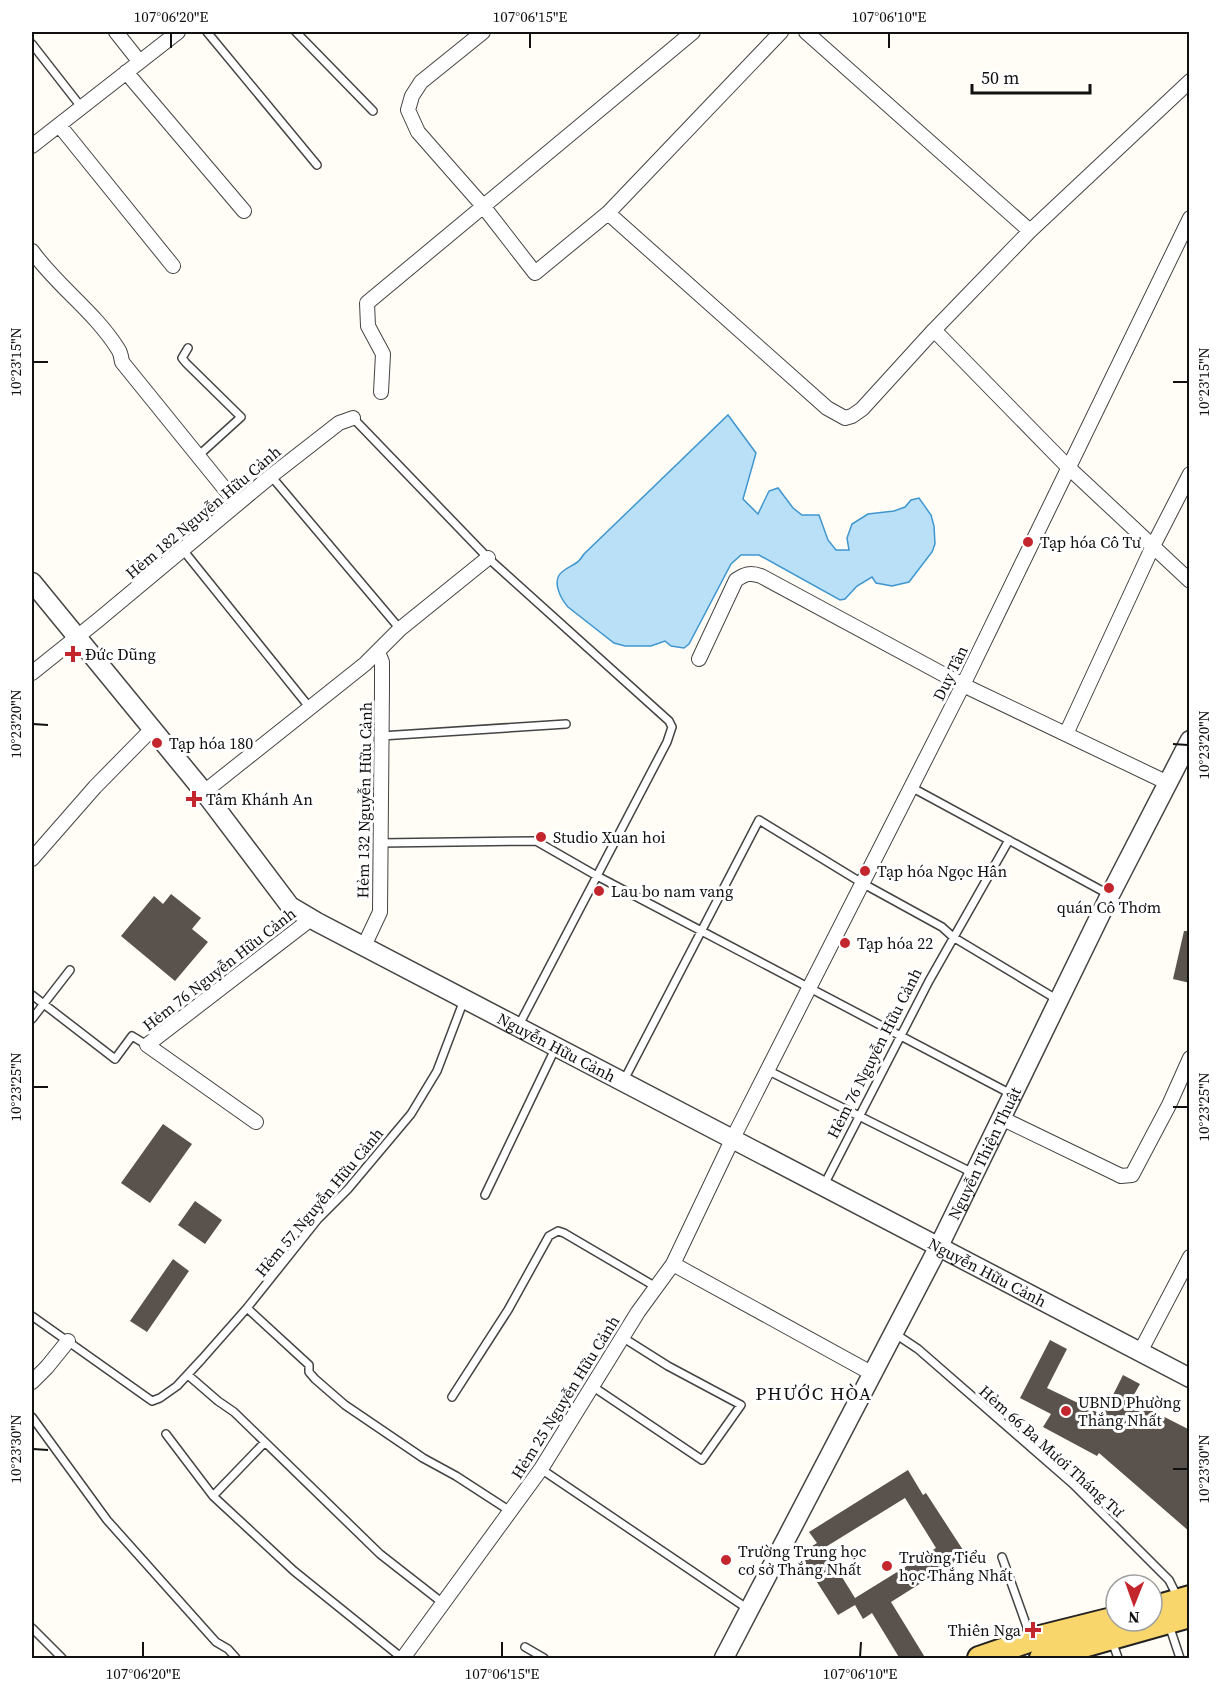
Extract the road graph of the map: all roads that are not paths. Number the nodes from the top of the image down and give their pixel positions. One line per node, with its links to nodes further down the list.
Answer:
1 (116, 32): 10 (street)
2 (178, 32): 10 (street)
3 (207, 32): 17 (lane)
4 (296, 32): 14 (lane)
5 (483, 32): 18 (street)
6 (693, 32): 18 (street)
7 (781, 32): 20 (street)
8 (806, 32): 22 (street)
9 (32, 44): 13 (lane)
10 (139, 61): 11 (street)
11 (126, 72): 13 (street); 19 (street)
12 (1190, 81): 22 (street)
13 (82, 108): 15 (street)
14 (373, 111)
15 (59, 125): 16 (street); 24 (street)
16 (33, 142)
17 (317, 165)
18 (483, 206): 20 (street); 28 (street)
19 (244, 211)
20 (608, 213): 26 (street)
21 (1190, 218): 31 (street, Duy Tân)
22 (1030, 231): 26 (street)
23 (32, 251): 25 (street)
24 (173, 266)
25 (36, 268): 30 (street)
26 (934, 330): 31 (street)
27 (188, 348): 30 (lane)
28 (381, 392)
29 (353, 418): 33 (street, Hẻm 182 Nguyễn Hữu Cảnh); 37 (lane)
30 (198, 456): 34 (street)
31 (1069, 468): 35 (street); 45 (street, Duy Tân)
32 (1190, 474): 35 (street)
33 (270, 476): 34 (street, Hẻm 182 Nguyễn Hữu Cảnh); 40 (lane)
34 (237, 504): 36 (street, Hẻm 182 Nguyễn Hữu Cảnh)
35 (1153, 546): 38 (street); 49 (street)
36 (183, 550): 41 (street, Hẻm 182 Nguyễn Hữu Cảnh); 46 (lane)
37 (488, 558): 40 (street, Hẻm 132 Nguyễn Hữu Cảnh); 58 (lane)
38 (1190, 581)
39 (32, 582): 41 (street, Nguyễn Hữu Cảnh)
40 (400, 629): 42 (street, Hẻm 132 Nguyễn Hữu Cảnh)
41 (76, 637): 44 (street, Hẻm 182 Nguyễn Hữu Cảnh); 48 (street, Nguyễn Hữu Cảnh)
42 (378, 652): 46 (street, Hẻm 132 Nguyễn Hữu Cảnh); 50 (street, Hẻm 132 Nguyễn Hữu Cảnh)
43 (699, 659): 45 (street)
44 (32, 673)
45 (963, 685): 49 (street); 53 (street, Duy Tân)
46 (310, 708): 54 (street, Hẻm 132 Nguyễn Hữu Cảnh)
47 (566, 724): 50 (lane)
48 (152, 729): 54 (street, Nguyễn Hữu Cảnh); 57 (street)
49 (1066, 734): 52 (street)
50 (381, 736): 56 (street, Hẻm 132 Nguyễn Hữu Cảnh)
51 (1190, 740): 52 (street, Nguyễn Thiện Thuật)
52 (1168, 783): 60 (street, Nguyễn Thiện Thuật)
53 (911, 787): 55 (lane); 59 (street, Duy Tân)
54 (204, 792): 61 (street, Nguyễn Hữu Cảnh)
55 (1009, 840): 60 (lane); 63 (lane, Hẻm 76 Nguyễn Hữu Cảnh)
56 (380, 843): 58 (lane); 64 (street, Hẻm 132 Nguyễn Hữu Cảnh)
57 (32, 858)
58 (597, 876): 62 (lane); 72 (lane)
59 (862, 883): 62 (lane); 63 (lane); 66 (street, Duy Tân)
60 (1110, 895): 69 (street, Nguyễn Thiện Thuật)
61 (311, 919): 64 (street, Nguyễn Hữu Cảnh); 74 (street, Hẻm 76 Nguyễn Hữu Cảnh)
62 (701, 931): 66 (lane); 78 (lane)
63 (953, 937): 69 (lane); 73 (lane, Hẻm 76 Nguyễn Hữu Cảnh)
64 (364, 946): 68 (street, Nguyễn Hữu Cảnh)
65 (70, 970): 70 (lane)
66 (809, 988): 73 (lane); 77 (street, Duy Tân)
67 (32, 995): 70 (lane, Hẻm 76 Nguyễn Hữu Cảnh)
68 (464, 1000): 72 (street, Nguyễn Hữu Cảnh); 91 (lane, Hẻm 57 Nguyễn Hữu Cảnh)
69 (1058, 1000): 79 (street, Nguyễn Thiện Thuật)
70 (43, 1004): 71 (lane); 74 (lane, Hẻm 76 Nguyễn Hữu Cảnh)
71 (32, 1019)
72 (517, 1028): 75 (street, Nguyễn Hữu Cảnh)
73 (901, 1035): 79 (lane); 80 (lane, Hẻm 76 Nguyễn Hữu Cảnh)
74 (147, 1045): 82 (street, Hẻm 76 Nguyễn Hữu Cảnh)
75 (556, 1048): 78 (street, Nguyễn Hữu Cảnh); 86 (lane)
76 (1190, 1058): 81 (street)
77 (767, 1070): 80 (lane); 83 (street, Duy Tân)
78 (622, 1082): 83 (street, Nguyễn Hữu Cảnh)
79 (1012, 1095): 81 (street, Nguyễn Thiện Thuật)
80 (860, 1116): 84 (lane); 85 (lane, Hẻm 76 Nguyễn Hữu Cảnh)
81 (1000, 1118): 84 (street, Nguyễn Thiện Thuật)
82 (256, 1122)
83 (732, 1138): 85 (street, Nguyễn Hữu Cảnh); 89 (street, Hẻm 25 Nguyễn Hữu Cảnh)
84 (974, 1173): 87 (street, Nguyễn Thiện Thuật)
85 (823, 1188): 87 (street, Nguyễn Hữu Cảnh)
86 (485, 1196)
87 (938, 1248): 93 (street, Nguyễn Thiện Thuật); 96 (street, Nguyễn Hữu Cảnh)
88 (1190, 1257): 96 (street)
89 (673, 1264): 90 (street, Hẻm 25 Nguyễn Hữu Cảnh); 97 (street)
90 (656, 1287): 94 (street, Hẻm 25 Nguyễn Hữu Cảnh); 102 (lane)
91 (247, 1308): 98 (lane, Hẻm 57 Nguyễn Hữu Cảnh); 108 (lane)
92 (32, 1316): 95 (lane)
93 (894, 1333): 97 (street, Nguyễn Thiện Thuật); 111 (lane, Hẻm 66 Ba Mươi Tháng Tư)
94 (622, 1337): 101 (street, Hẻm 25 Nguyễn Hữu Cảnh); 101 (lane)
95 (68, 1341): 98 (lane, Hẻm 57 Nguyễn Hữu Cảnh); 100 (street)
96 (1140, 1352): 99 (street, Nguyễn Hữu Cảnh)
97 (873, 1374): 112 (street, Nguyễn Thiện Thuật)
98 (188, 1375): 105 (lane)
99 (1190, 1378)
100 (32, 1382)
101 (592, 1386): 106 (street, Hẻm 25 Nguyễn Hữu Cảnh)
102 (452, 1397)
103 (32, 1417): 120 (lane)
104 (166, 1434): 107 (lane)
105 (264, 1442): 107 (lane); 110 (lane)
106 (541, 1469): 108 (street, Hẻm 25 Nguyễn Hữu Cảnh); 112 (lane)
107 (213, 1496): 121 (lane)
108 (511, 1512): 110 (street, Hẻm 25 Nguyễn Hữu Cảnh)
109 (1002, 1557): 118 (lane)
110 (444, 1604): 121 (street, Hẻm 25 Nguyễn Hữu Cảnh)
111 (1186, 1605): 113 (main road)
112 (750, 1611): 123 (street, Nguyễn Thiện Thuật)
113 (1164, 1613)
114 (1164, 1624): 125 (lane)
115 (32, 1628): 119 (lane)
116 (1115, 1638): 118 (main road)
117 (525, 1647): 122 (lane)
118 (1037, 1649): 124 (main road)
119 (62, 1659)
120 (236, 1659)
121 (402, 1659)
122 (544, 1659)
123 (724, 1659)
124 (979, 1659)
125 (1179, 1659)

